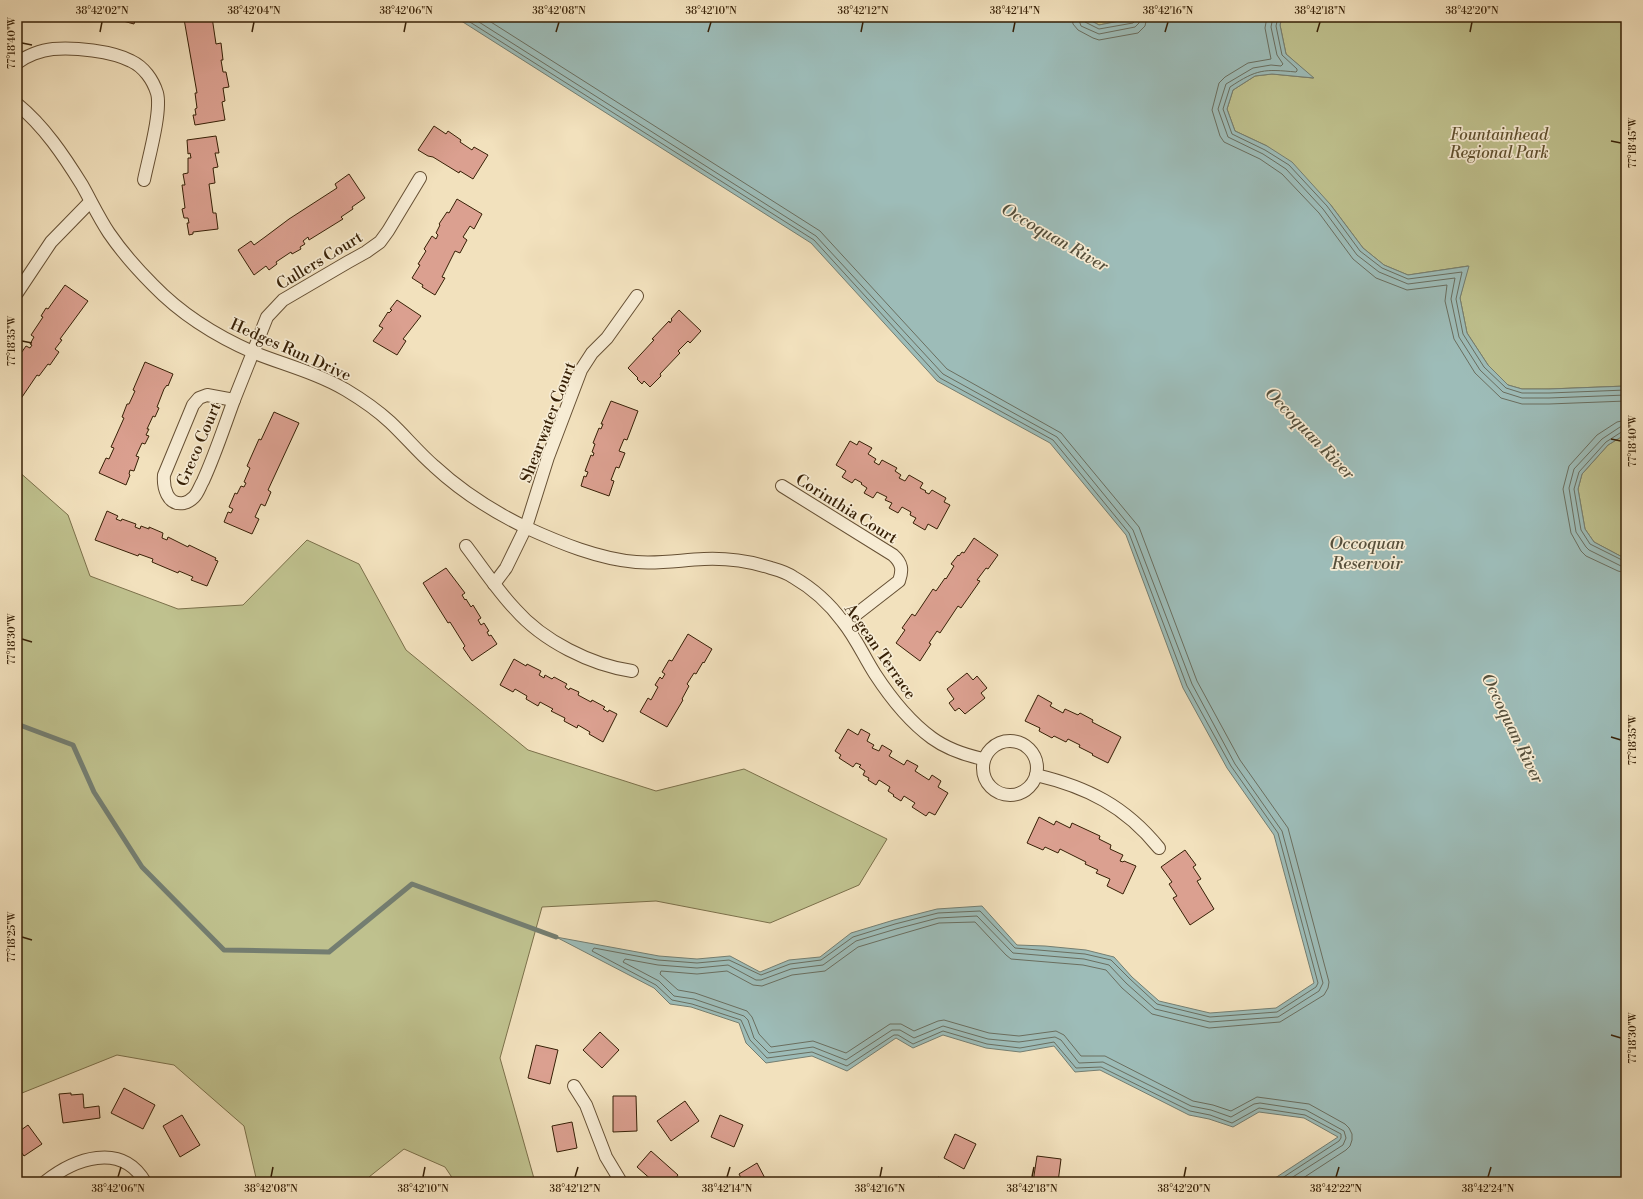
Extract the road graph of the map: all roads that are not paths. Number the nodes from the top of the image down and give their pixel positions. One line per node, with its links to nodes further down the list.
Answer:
1 (17, 63): 4 (street)
2 (17, 104): 5 (street, Hedges Run Drive)
3 (420, 178): 8 (street, Cullers Court)
4 (144, 180)
5 (90, 202): 6 (street); 8 (street, Hedges Run Drive)
6 (17, 292)
7 (637, 296): 11 (street, Shearwater Court)
8 (253, 352): 9 (street, Greco Court); 11 (street, Hedges Run Drive)
9 (234, 400): 9 (street, Greco Court)
10 (782, 486): 15 (street, Corinthia Court)
11 (526, 527): 13 (street, Hedges Run Drive); 14 (street, Shearwater Court)
12 (466, 546): 14 (street)
13 (633, 562): 15 (street, Aegean Terrace)
14 (494, 584): 16 (street)
15 (845, 623): 17 (street, Aegean Terrace)
16 (632, 671)
17 (983, 759): 18 (street); 18 (street)
18 (1036, 775): 19 (street)
19 (1159, 848)
20 (574, 1086): 23 (street)
21 (44, 1182): 22 (street)
22 (145, 1182)
23 (621, 1182)

